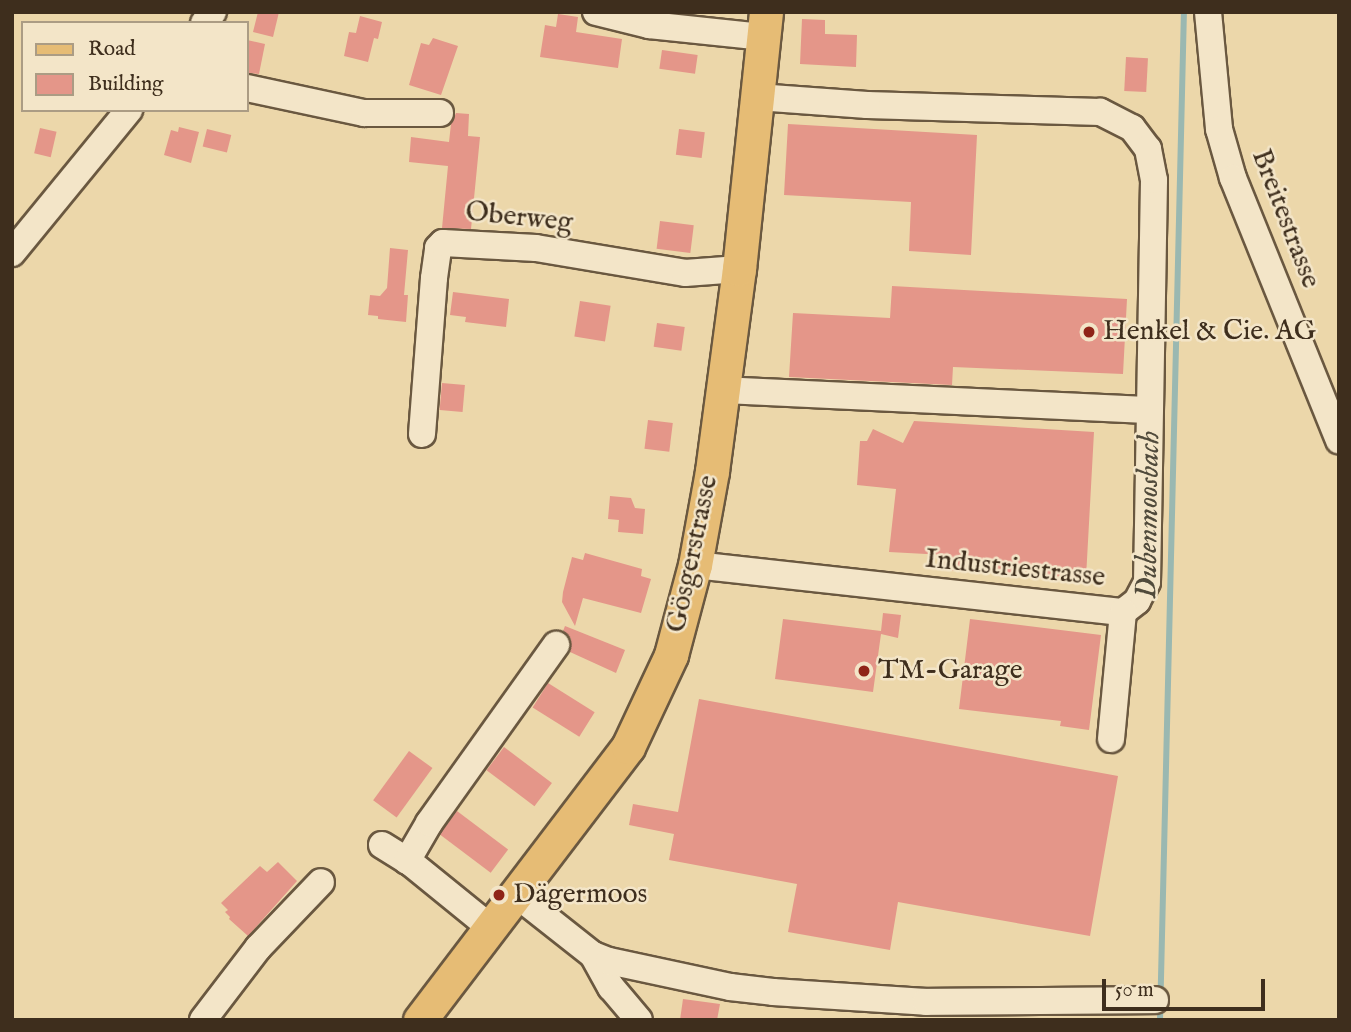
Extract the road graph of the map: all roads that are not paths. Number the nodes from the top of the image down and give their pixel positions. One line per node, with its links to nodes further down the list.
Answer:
1 (596, 12): 3 (street)
2 (1208, 12): 13 (street, Breitestrasse)
3 (765, 25): 5 (main road, Gösgerstrasse)
4 (248, 88): 7 (street)
5 (757, 97): 9 (main road, Gösgerstrasse); 11 (street, Industriestrasse)
6 (127, 112): 8 (street)
7 (440, 113)
8 (12, 253)
9 (738, 269): 10 (main road, Gösgerstrasse); 12 (street, Oberweg)
10 (722, 390): 11 (street); 14 (main road, Gösgerstrasse)
11 (1150, 410): 15 (street, Industriestrasse)
12 (422, 434)
13 (1339, 440)
14 (695, 565): 15 (street, Industriestrasse); 21 (main road, Gösgerstrasse)
15 (1123, 612): 17 (street)
16 (556, 645): 19 (street)
17 (1111, 739)
18 (382, 845): 19 (street)
19 (407, 861): 22 (street)
20 (321, 882): 25 (street)
21 (517, 895): 22 (main road, Gösgerstrasse); 23 (street)
22 (492, 929): 26 (main road, Gösgerstrasse)
23 (593, 954): 24 (street); 27 (street)
24 (1155, 1000)
25 (202, 1020)
26 (420, 1020)
27 (639, 1020)

